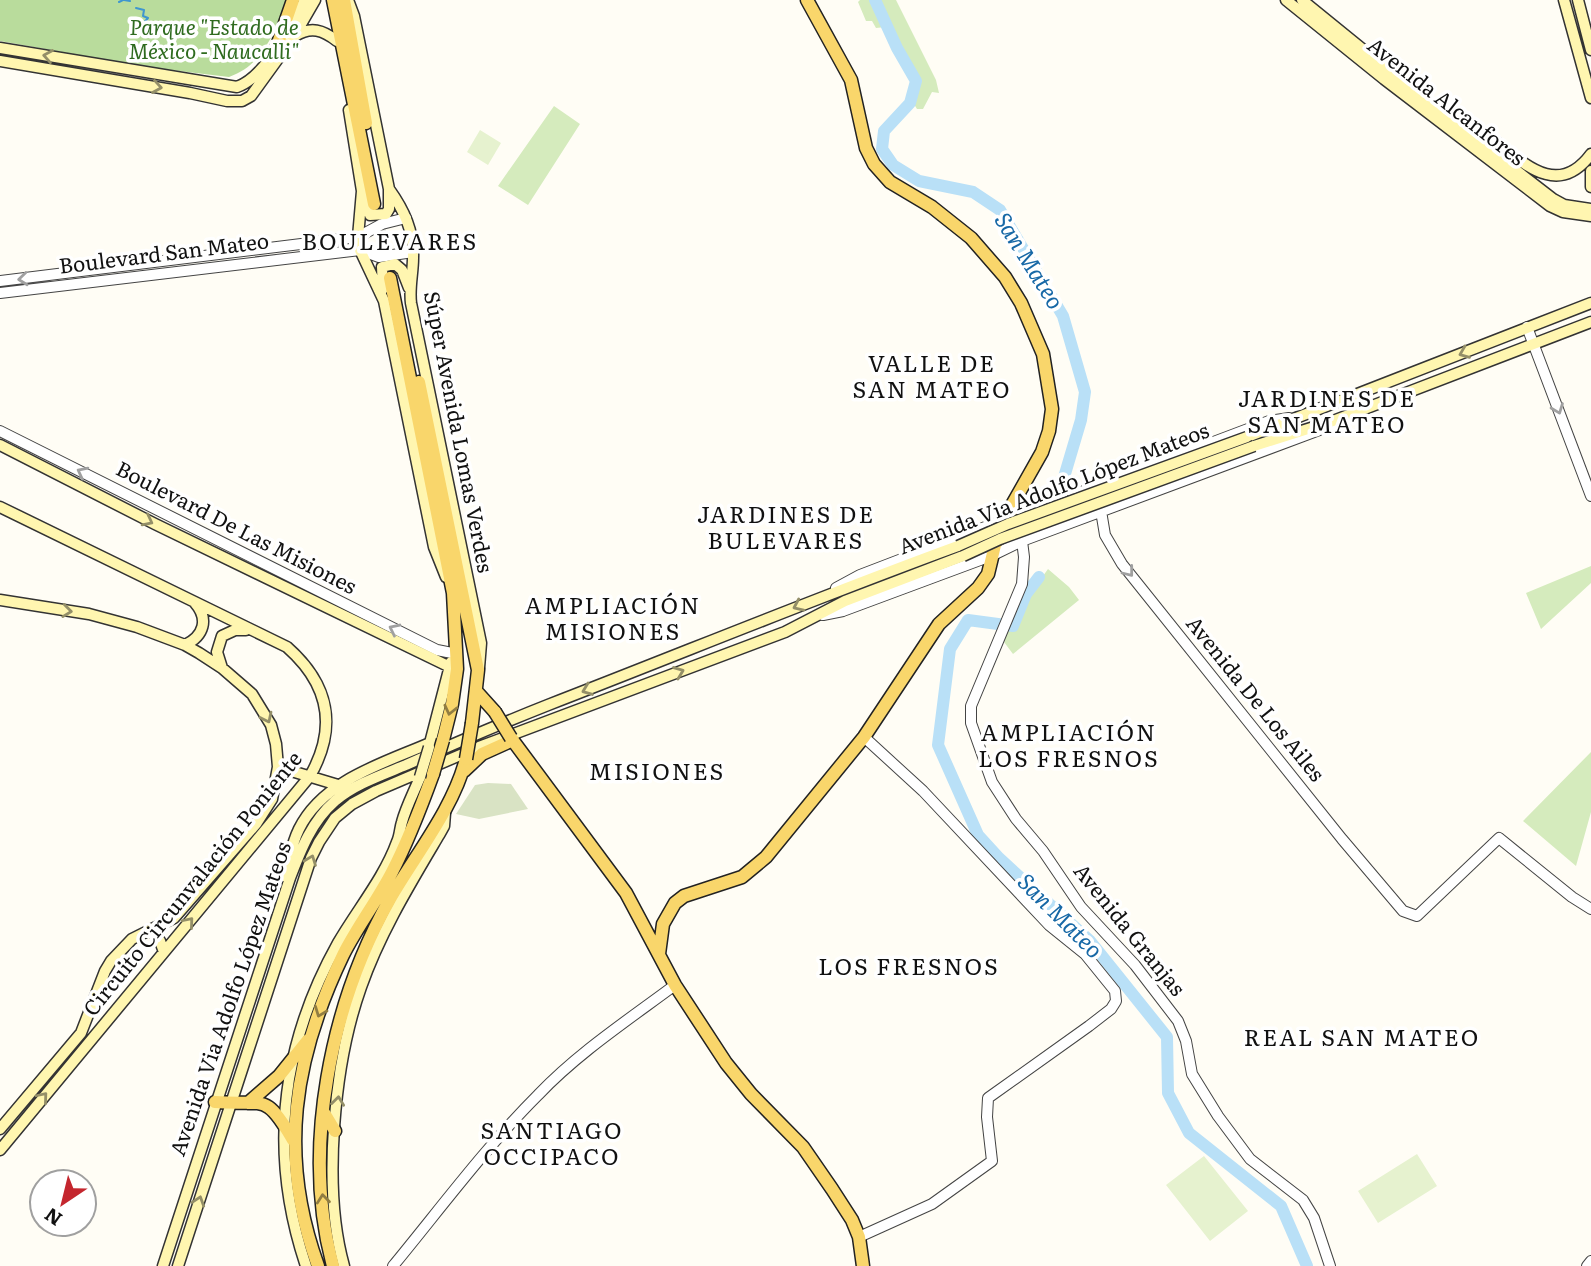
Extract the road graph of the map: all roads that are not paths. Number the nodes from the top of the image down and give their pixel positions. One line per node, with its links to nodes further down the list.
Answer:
1 (293, 0): 14 (main road)
2 (305, 0): 14 (main road)
3 (315, 0): 12 (main road)
4 (332, 0): 5 (main road, Súper Avenida Lomas Verdes); 13 (main road, Súper Avenida Lomas Verdes)
5 (348, 0): 23 (main road, Súper Avenida Lomas Verdes)
6 (807, 0): 49 (main road)
7 (1286, 0): 26 (main road, Avenida Alcanfores)
8 (1302, 0): 19 (main road, Avenida Alcanfores)
9 (1564, 0): 18 (main road)
10 (1578, 0): 11 (main road); 16 (main road)
11 (1591, 25)
12 (293, 38): 13 (main road); 17 (main road, one-way to 12)
13 (337, 41): 24 (main road, Súper Avenida Lomas Verdes)
14 (277, 46): 15 (main road, one-way to 15)
15 (0, 48)
16 (1591, 50)
17 (0, 61)
18 (1591, 98)
19 (1425, 100): 20 (main road); 25 (main road, Avenida Alcanfores)
20 (1591, 154)
21 (1591, 172): 22 (main road)
22 (1591, 187)
23 (389, 189): 24 (main road); 27 (main road, Súper Avenida Lomas Verdes)
24 (362, 191): 28 (main road, Súper Avenida Lomas Verdes)
25 (1591, 209)
26 (1591, 216)
27 (406, 218): 28 (street, Boulevard San Mateo); 30 (main road, Súper Avenida Lomas Verdes)
28 (358, 237): 29 (main road, Súper Avenida Lomas Verdes); 31 (street, Boulevard San Mateo, one-way to 31)
29 (360, 250): 30 (street, Boulevard San Mateo); 33 (street, Boulevard San Mateo); 34 (main road, Súper Avenida Lomas Verdes)
30 (414, 252): 32 (main road, Súper Avenida Lomas Verdes)
31 (0, 281)
32 (410, 291): 34 (main road); 61 (main road, Súper Avenida Lomas Verdes)
33 (0, 293)
34 (384, 301): 53 (main road, Súper Avenida Lomas Verdes)
35 (1591, 303): 37 (main road, Avenida Via Adolfo López Mateos)
36 (1591, 322): 38 (main road, Avenida Via Adolfo López Mateos)
37 (1527, 327): 38 (street); 40 (main road, Avenida Via Adolfo López Mateos, one-way to 40)
38 (1534, 345): 39 (main road, Avenida Via Adolfo López Mateos); 46 (street, one-way to 46)
39 (1394, 398): 42 (main road, Avenida Via Adolfo López Mateos); 48 (street)
40 (1300, 417): 42 (main road, Avenida Via Adolfo López Mateos); 44 (street)
41 (0, 431): 60 (street, Boulevard De Las Misiones, one-way to 41)
42 (1251, 442): 51 (main road, Avenida Via Adolfo López Mateos, bridge)
43 (0, 445): 62 (main road, Boulevard De Las Misiones, one-way to 62)
44 (1102, 484): 45 (street); 48 (street, Avenida De Los Ailes)
45 (1080, 492): 48 (street); 49 (street)
46 (1591, 496)
47 (0, 507): 56 (main road, Circuito Circunvalación Poniente)
48 (1097, 513): 50 (street); 79 (street, Avenida De Los Ailes, one-way to 79)
49 (1012, 517): 50 (street, Avenida Granjas); 52 (main road); 54 (street)
50 (1022, 541): 52 (street); 113 (street, Avenida Granjas)
51 (961, 551): 54 (main road, Avenida Via Adolfo López Mateos); 57 (main road, Avenida Via Adolfo López Mateos)
52 (991, 556): 57 (street); 65 (main road)
53 (453, 593): 60 (main road, Súper Avenida Lomas Verdes); 61 (main road, Súper Avenida Lomas Verdes)
54 (822, 596): 78 (main road, Avenida Via Adolfo López Mateos, one-way to 78)
55 (0, 600): 59 (main road, one-way to 59)
56 (192, 601): 58 (main road, Circuito Circunvalación Poniente); 59 (main road)
57 (820, 616): 92 (main road, Avenida Via Adolfo López Mateos, one-way to 57)
58 (255, 632): 63 (main road); 70 (main road, Circuito Circunvalación Poniente)
59 (186, 645): 63 (main road)
60 (456, 649): 61 (main road); 62 (main road, Súper Avenida Lomas Verdes); 67 (main road, Súper Avenida Lomas Verdes, one-way to 67)
61 (477, 663): 64 (main road, Súper Avenida Lomas Verdes)
62 (450, 667): 67 (main road, Súper Avenida Lomas Verdes)
63 (222, 668): 68 (main road, one-way to 68)
64 (477, 692): 66 (main road, bridge); 69 (main road, Súper Avenida Lomas Verdes, bridge)
65 (864, 737): 82 (main road); 102 (street)
66 (512, 739): 69 (main road); 82 (main road)
67 (434, 743): 71 (main road, Súper Avenida Lomas Verdes, bridge); 72 (main road)
68 (278, 766): 70 (main road); 73 (main road)
69 (463, 773): 84 (main road, Súper Avenida Lomas Verdes)
70 (310, 776): 72 (main road); 74 (main road, Circuito Circunvalación Poniente)
71 (427, 776): 76 (main road, Súper Avenida Lomas Verdes); 77 (main road, Súper Avenida Lomas Verdes)
72 (338, 785): 75 (main road)
73 (267, 809): 74 (main road); 80 (main road)
74 (281, 813): 75 (main road); 81 (main road, Circuito Circunvalación Poniente, one-way to 74)
75 (308, 815): 78 (main road)
76 (402, 821): 77 (main road); 89 (main road, Súper Avenida Lomas Verdes)
77 (407, 841): 83 (main road, Súper Avenida Lomas Verdes)
78 (279, 909): 91 (main road, Avenida Via Adolfo López Mateos)
79 (1591, 909)
80 (151, 930): 81 (main road); 86 (main road)
81 (164, 952): 87 (main road, Circuito Circunvalación Poniente)
82 (659, 954): 85 (main road)
83 (336, 971): 84 (main road); 88 (main road, Súper Avenida Lomas Verdes, one-way to 88)
84 (357, 983): 95 (main road, Súper Avenida Lomas Verdes); 98 (main road, Súper Avenida Lomas Verdes, one-way to 84)
85 (675, 985): 102 (main road); 111 (street)
86 (94, 1003): 87 (main road); 97 (main road)
87 (116, 1009): 100 (main road, Circuito Circunvalación Poniente, one-way to 87)
88 (311, 1037): 89 (main road); 99 (main road, Súper Avenida Lomas Verdes)
89 (290, 1063): 90 (main road); 96 (main road, Súper Avenida Lomas Verdes)
90 (269, 1085): 93 (main road); 94 (main road)
91 (215, 1102): 92 (main road); 105 (main road, Avenida Via Adolfo López Mateos)
92 (230, 1103): 93 (main road); 106 (main road, Avenida Via Adolfo López Mateos, one-way to 92)
93 (248, 1103): 94 (main road)
94 (271, 1106): 96 (main road)
95 (323, 1111): 98 (main road); 101 (main road, Súper Avenida Lomas Verdes, one-way to 95)
96 (283, 1122): 99 (main road); 107 (main road, Súper Avenida Lomas Verdes)
97 (0, 1129)
98 (335, 1131): 110 (main road, Súper Avenida Lomas Verdes)
99 (295, 1143): 103 (main road, Súper Avenida Lomas Verdes)
100 (0, 1150)
101 (327, 1233): 103 (main road); 109 (main road, Súper Avenida Lomas Verdes)
102 (859, 1237): 112 (main road)
103 (309, 1238): 108 (main road, Súper Avenida Lomas Verdes)
104 (1591, 1261): 114 (street)
105 (163, 1266)
106 (178, 1266)
107 (306, 1266)
108 (318, 1266)
109 (333, 1266)
110 (344, 1266)
111 (393, 1266)
112 (863, 1266)
113 (1330, 1266)
114 (1587, 1266)

